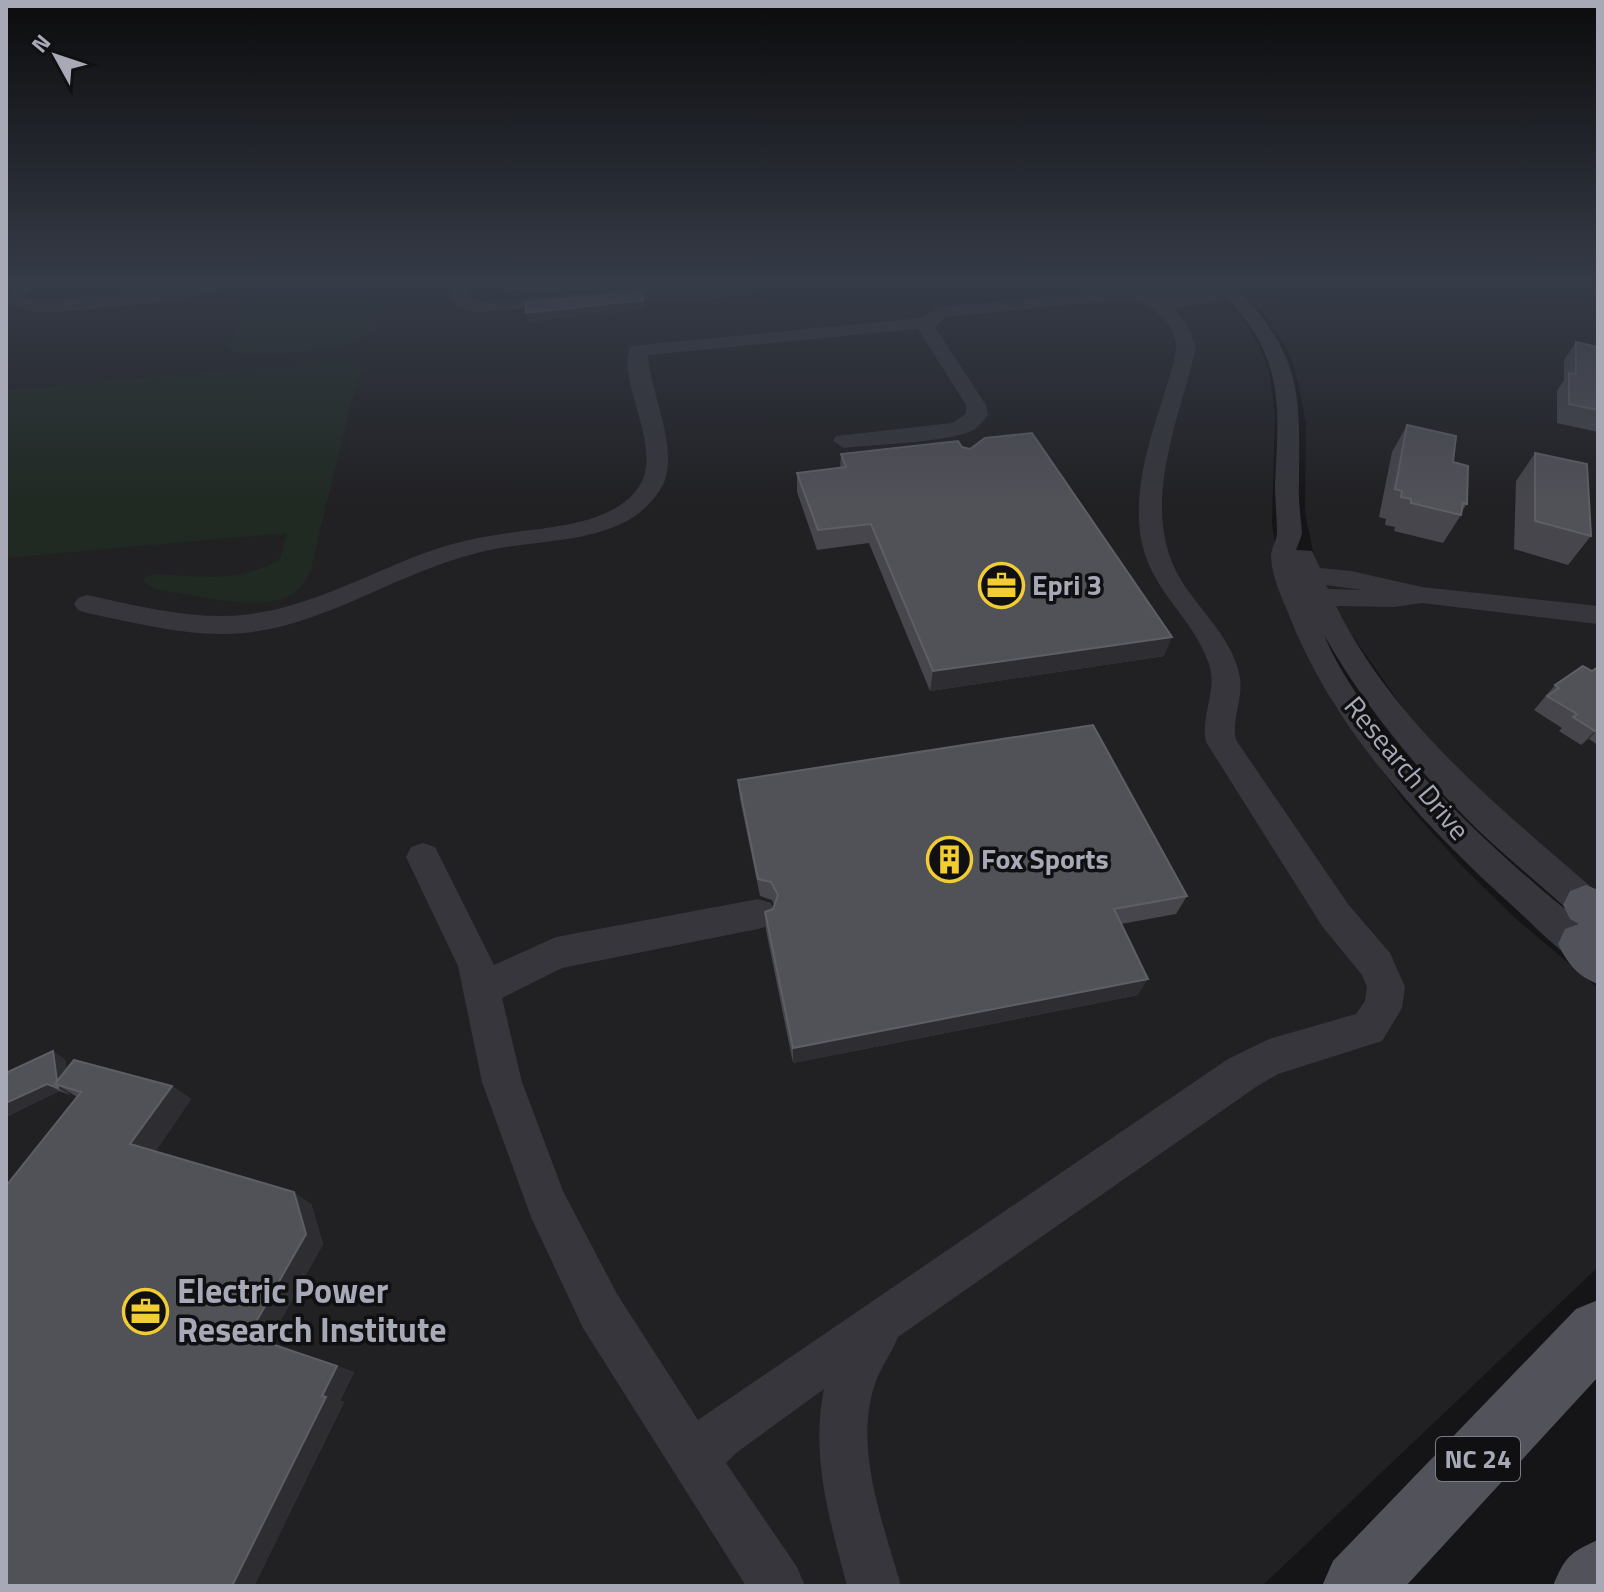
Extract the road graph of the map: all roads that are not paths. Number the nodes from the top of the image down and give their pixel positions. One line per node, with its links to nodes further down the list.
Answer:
1 (639, 353): 7 (street)
2 (944, 353): 5 (street)
3 (1185, 353): 13 (street)
4 (1276, 353): 6 (street, Research Drive)
5 (844, 441)
6 (1302, 586): 8 (street); 11 (street, Research Drive)
7 (87, 604)
8 (1598, 615)
9 (423, 857): 12 (street)
10 (758, 914): 12 (street)
11 (1593, 933)
12 (482, 990): 15 (street)
13 (886, 1319): 15 (street); 18 (street)
14 (1598, 1331): 19 (main road, NC 24)
15 (694, 1460): 17 (street)
16 (1598, 1576): 20 (main road)
17 (778, 1586)
18 (874, 1586)
19 (1358, 1586)
20 (1589, 1586)

